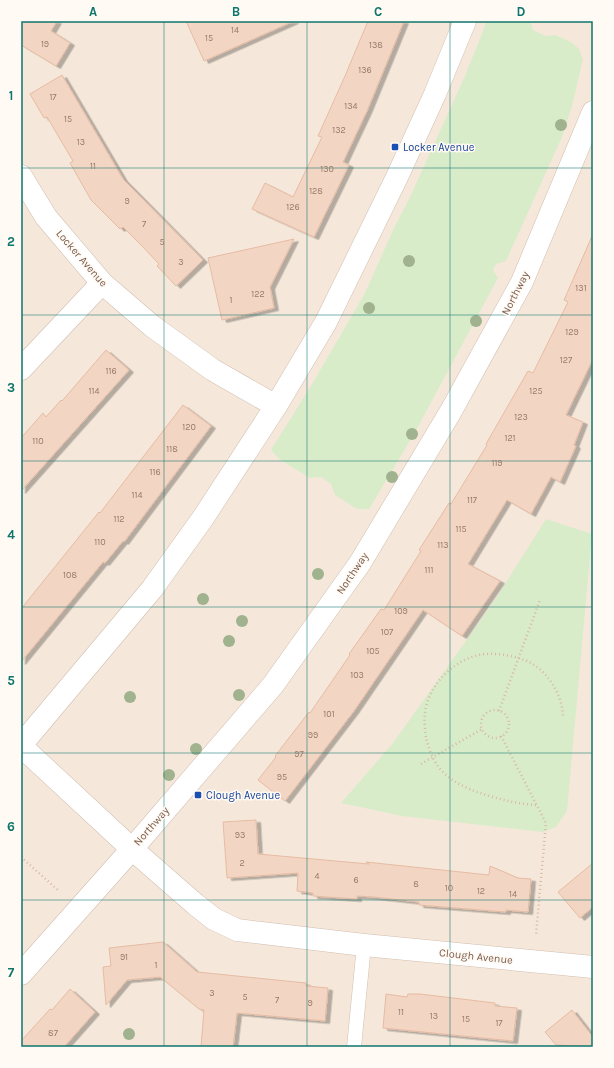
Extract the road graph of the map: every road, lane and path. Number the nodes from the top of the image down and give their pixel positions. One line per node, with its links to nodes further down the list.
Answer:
1 (465, 21): 6 (street)
2 (593, 112): 17 (street, Northway)
3 (21, 176): 4 (street, Locker Avenue)
4 (102, 283): 5 (street); 6 (street, Locker Avenue)
5 (21, 369)
6 (276, 406): 13 (street)
7 (540, 600): 8 (path)
8 (518, 658): 9 (path); 10 (path); 14 (path)
9 (499, 711): 11 (path); 12 (path)
10 (563, 716)
11 (482, 729): 12 (path); 14 (path)
12 (501, 736): 16 (path)
13 (21, 746): 17 (street, Clough Avenue)
14 (433, 758): 15 (path); 16 (path)
15 (421, 764)
16 (536, 805): 21 (path)
17 (132, 849): 20 (street, Clough Avenue); 23 (street, Northway)
18 (21, 857): 19 (path)
19 (63, 894)
20 (364, 945): 21 (street, Clough Avenue); 24 (lane)
21 (534, 961): 22 (street, Clough Avenue)
22 (593, 967)
23 (21, 974)
24 (354, 1047)

